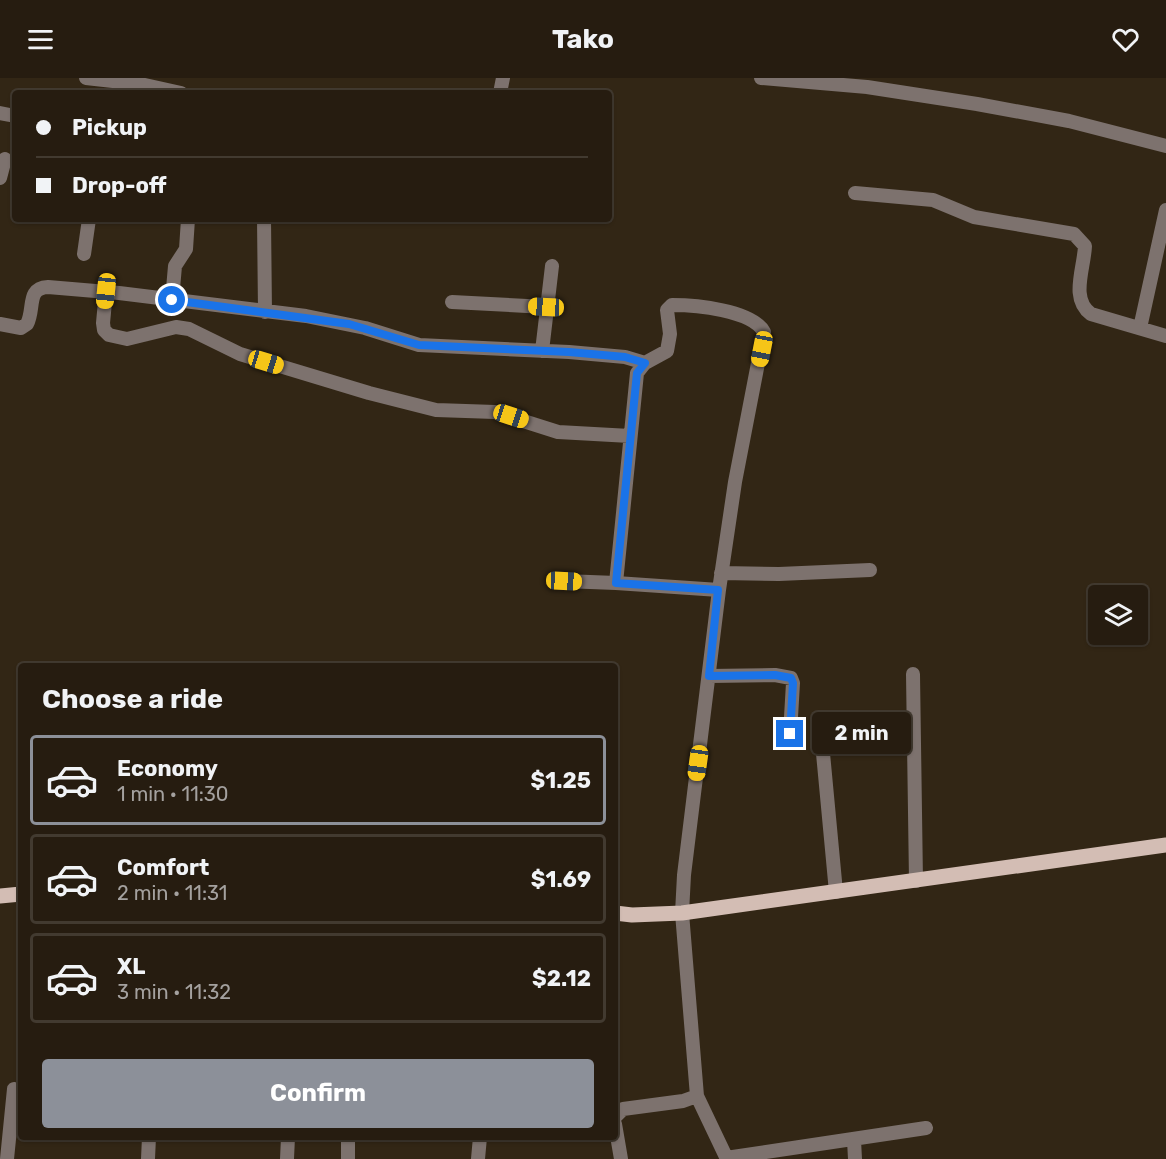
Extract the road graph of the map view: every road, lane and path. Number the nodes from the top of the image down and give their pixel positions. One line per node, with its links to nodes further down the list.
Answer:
1 (86, 78): 3 (street)
2 (761, 78): 4 (street)
3 (167, 90)
4 (1166, 146)
5 (7, 160): 6 (street)
6 (0, 178)
7 (855, 193): 20 (street)
8 (1166, 210): 20 (street)
9 (89, 222): 12 (street)
10 (188, 222): 15 (street)
11 (264, 222): 18 (street)
12 (84, 254)
13 (552, 266): 17 (street)
14 (106, 291): 15 (street); 19 (street); 24 (street)
15 (172, 300): 18 (street)
16 (452, 302): 17 (street)
17 (546, 307): 22 (street)
18 (265, 312): 22 (street)
19 (0, 324)
20 (1140, 328): 21 (street)
21 (1166, 336)
22 (542, 351): 23 (street)
23 (645, 363): 24 (street); 26 (street)
24 (630, 436): 28 (street)
25 (870, 570): 26 (street)
26 (721, 573): 29 (street)
27 (564, 581): 28 (street)
28 (616, 583): 29 (street)
29 (718, 590): 31 (street)
30 (913, 674): 35 (street)
31 (709, 676): 33 (street); 40 (street)
32 (860, 720): 36 (street)
33 (790, 734)
34 (1166, 845): 35 (main road)
35 (916, 881): 36 (main road)
36 (836, 892): 40 (main road)
37 (18, 894): 38 (main road)
38 (0, 896)
39 (618, 913): 40 (main road)
40 (682, 913): 42 (street)
41 (12, 1089): 51 (street)
42 (697, 1096): 43 (street); 57 (street)
43 (618, 1114)
44 (926, 1128): 50 (street)
45 (149, 1140): 52 (street)
46 (288, 1140): 53 (street)
47 (348, 1140): 54 (street)
48 (480, 1140): 55 (street)
49 (618, 1140): 56 (street)
50 (854, 1140): 57 (street); 58 (street)
51 (7, 1159)
52 (148, 1159)
53 (288, 1159)
54 (348, 1159)
55 (478, 1159)
56 (621, 1159)
57 (726, 1159)
58 (855, 1159)

